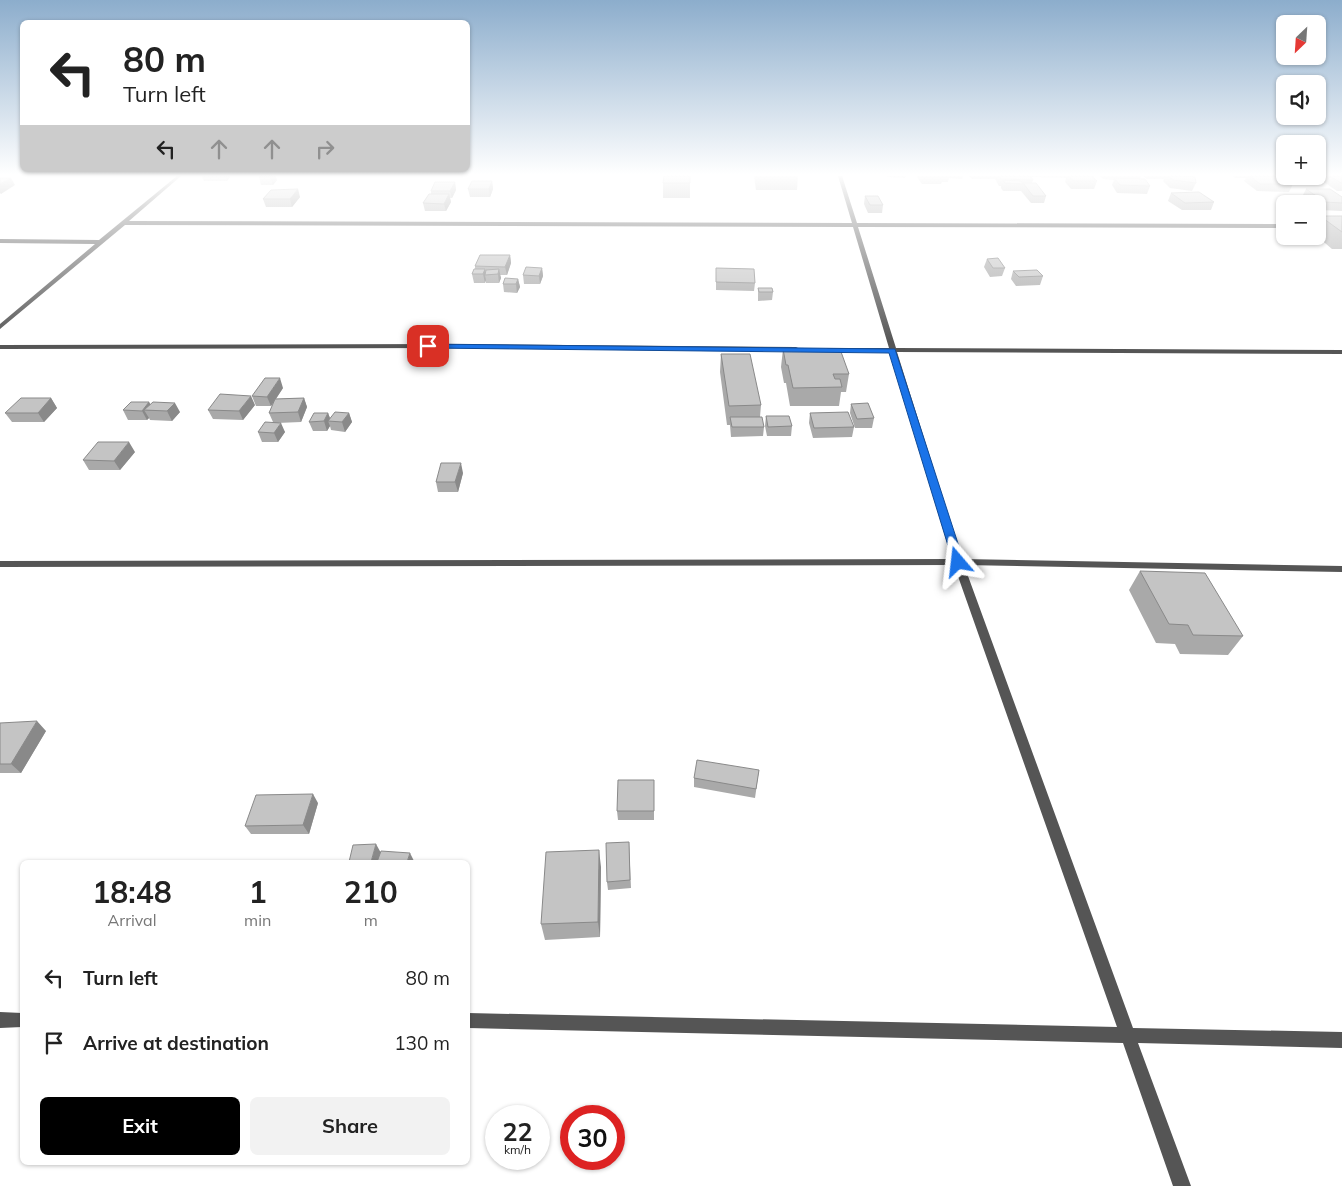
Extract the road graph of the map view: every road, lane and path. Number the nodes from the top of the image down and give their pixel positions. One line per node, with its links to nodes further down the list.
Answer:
1 (114, 231): 4 (street)
2 (858, 231): 9 (street)
3 (0, 241): 4 (street)
4 (102, 242): 5 (street)
5 (0, 327)
6 (0, 347): 7 (street)
7 (803, 349)
8 (823, 350): 9 (street)
9 (892, 350): 10 (street); 11 (street)
10 (1342, 352)
11 (958, 562): 12 (street); 13 (street); 17 (street)
12 (0, 564)
13 (1342, 569)
14 (0, 1020): 15 (street)
15 (20, 1020)
16 (470, 1021): 17 (street)
17 (1129, 1035): 18 (street); 19 (street)
18 (1342, 1040)
19 (1182, 1186)

